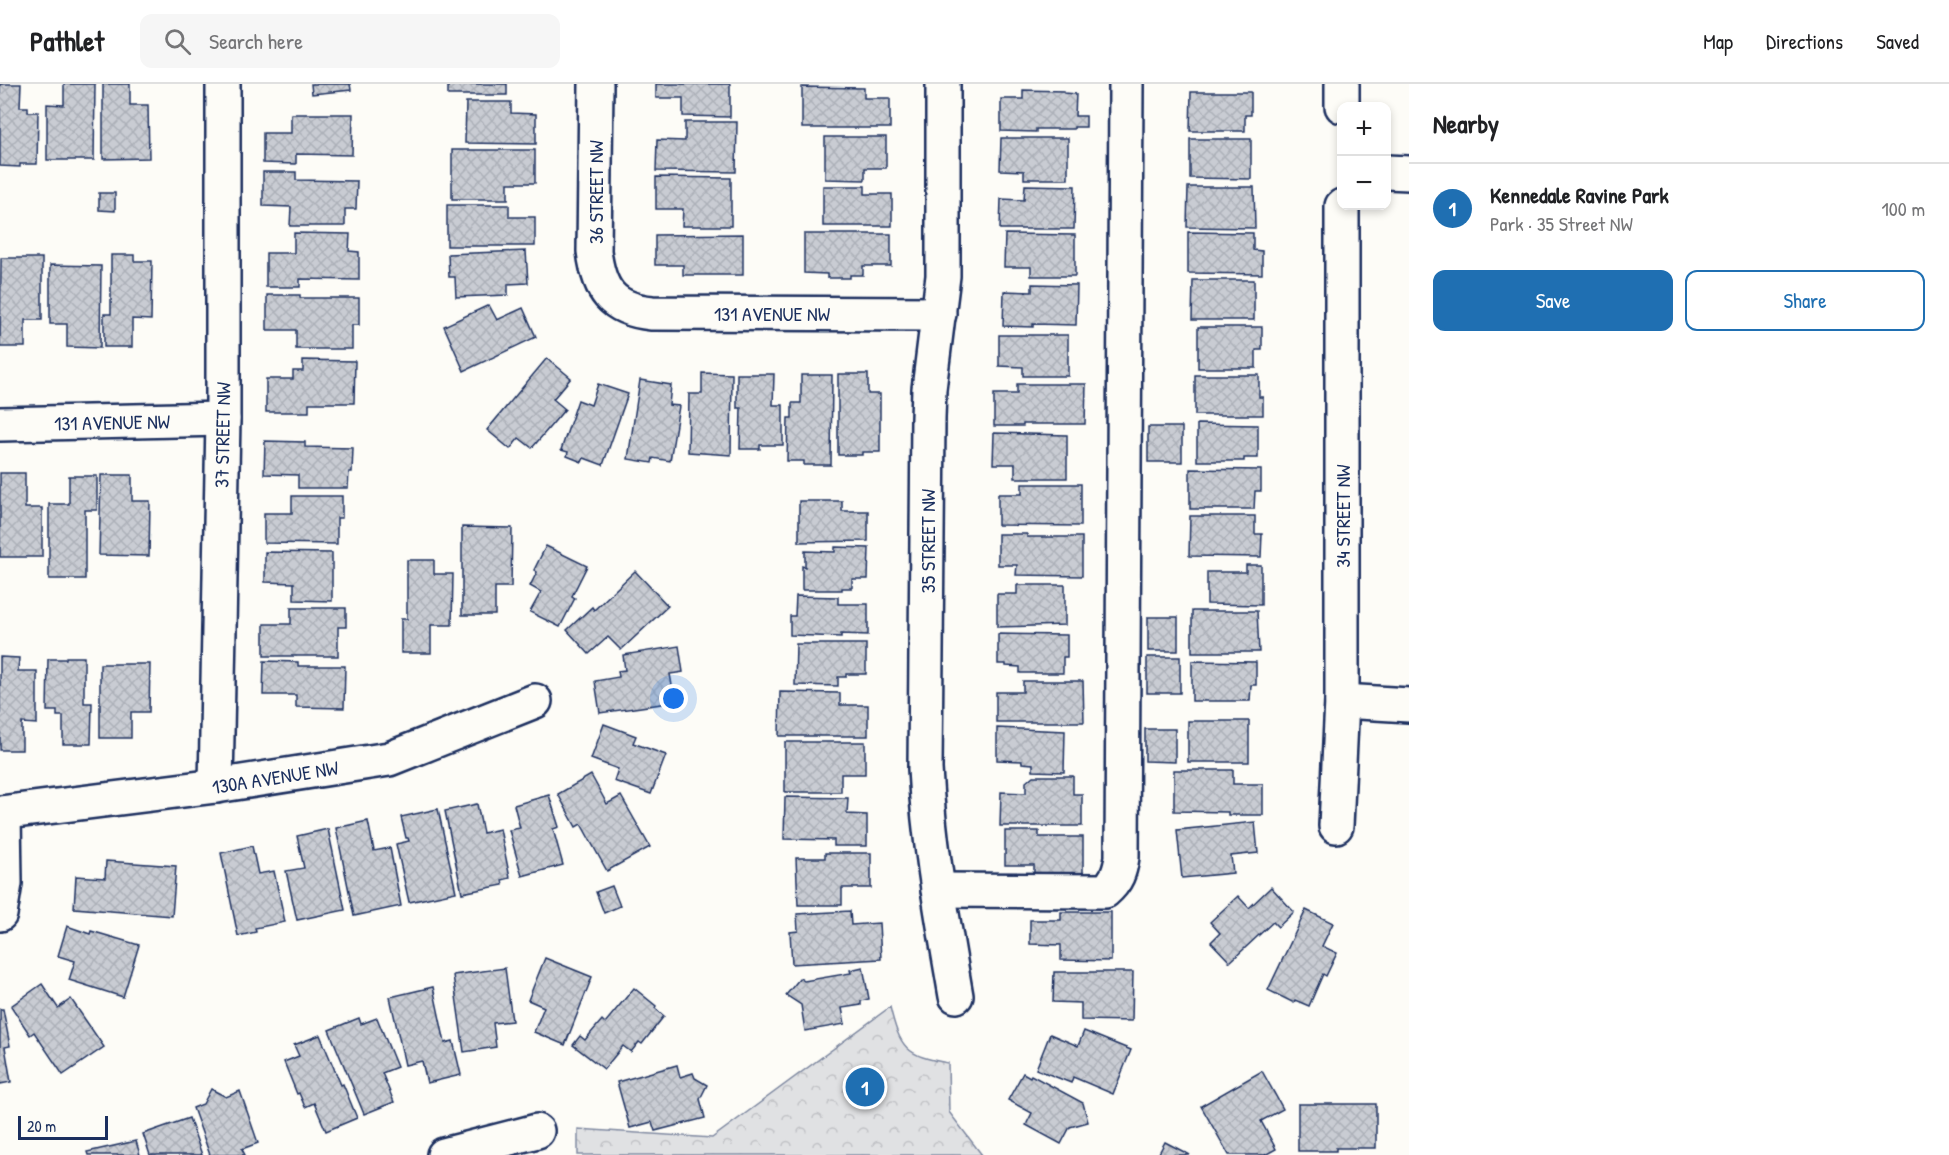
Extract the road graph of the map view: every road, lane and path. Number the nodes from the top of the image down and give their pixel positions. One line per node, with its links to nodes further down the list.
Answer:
1 (223, 84): 12 (street, 37 STREET NW)
2 (596, 84): 10 (street, 36 STREET NW)
3 (943, 84): 11 (street, 35 STREET NW)
4 (1126, 84): 20 (street)
5 (1342, 84): 6 (street)
6 (1342, 102)
7 (1391, 172): 8 (street)
8 (1409, 173)
9 (1342, 210): 15 (street, 34 STREET NW)
10 (609, 296): 11 (street, 131 AVENUE NW)
11 (939, 314): 20 (street, 35 STREET NW)
12 (223, 419): 13 (street, 131 AVENUE NW); 17 (street, 37 STREET NW)
13 (0, 424)
14 (535, 701): 17 (street, 130A AVENUE NW)
15 (1342, 701): 16 (street); 19 (street, 34 STREET NW)
16 (1409, 705)
17 (216, 786): 18 (street, 130A AVENUE NW)
18 (2, 813): 21 (street, 130A AVENUE NW)
19 (1336, 826)
20 (938, 890): 22 (street, 35 STREET NW)
21 (0, 914)
22 (956, 996)
23 (537, 1131): 24 (street)
24 (444, 1155)

